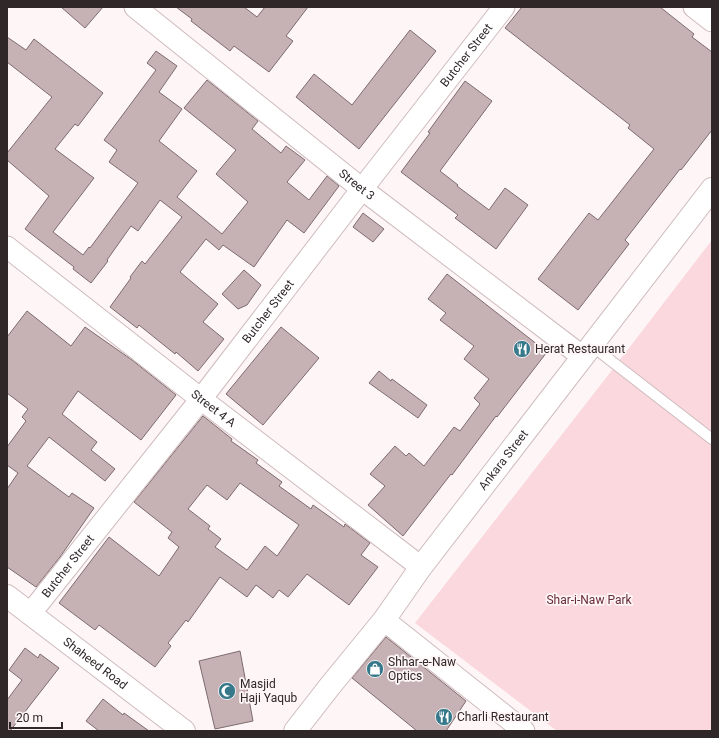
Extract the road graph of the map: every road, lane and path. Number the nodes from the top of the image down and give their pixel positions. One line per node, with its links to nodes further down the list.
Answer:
1 (135, 7): 5 (street, Street 3)
2 (504, 7): 5 (street, Butcher Street)
3 (694, 7): 4 (street)
4 (712, 21)
5 (362, 189): 8 (street, Street 3); 9 (street, Butcher Street)
6 (712, 189): 8 (main road, Ankara Street)
7 (7, 247): 9 (street, Street 4 A)
8 (587, 351): 10 (lane); 11 (main road, Ankara Street)
9 (201, 399): 11 (street, Street 4 A); 13 (street, Butcher Street)
10 (712, 439)
11 (421, 567): 14 (main road, Ankara Street)
12 (7, 596): 13 (main road, Shaheed Road)
13 (30, 614): 15 (main road, Shaheed Road)
14 (384, 620): 16 (main road, Ankara Street); 17 (street)
15 (184, 731)
16 (295, 731)
17 (524, 731)

